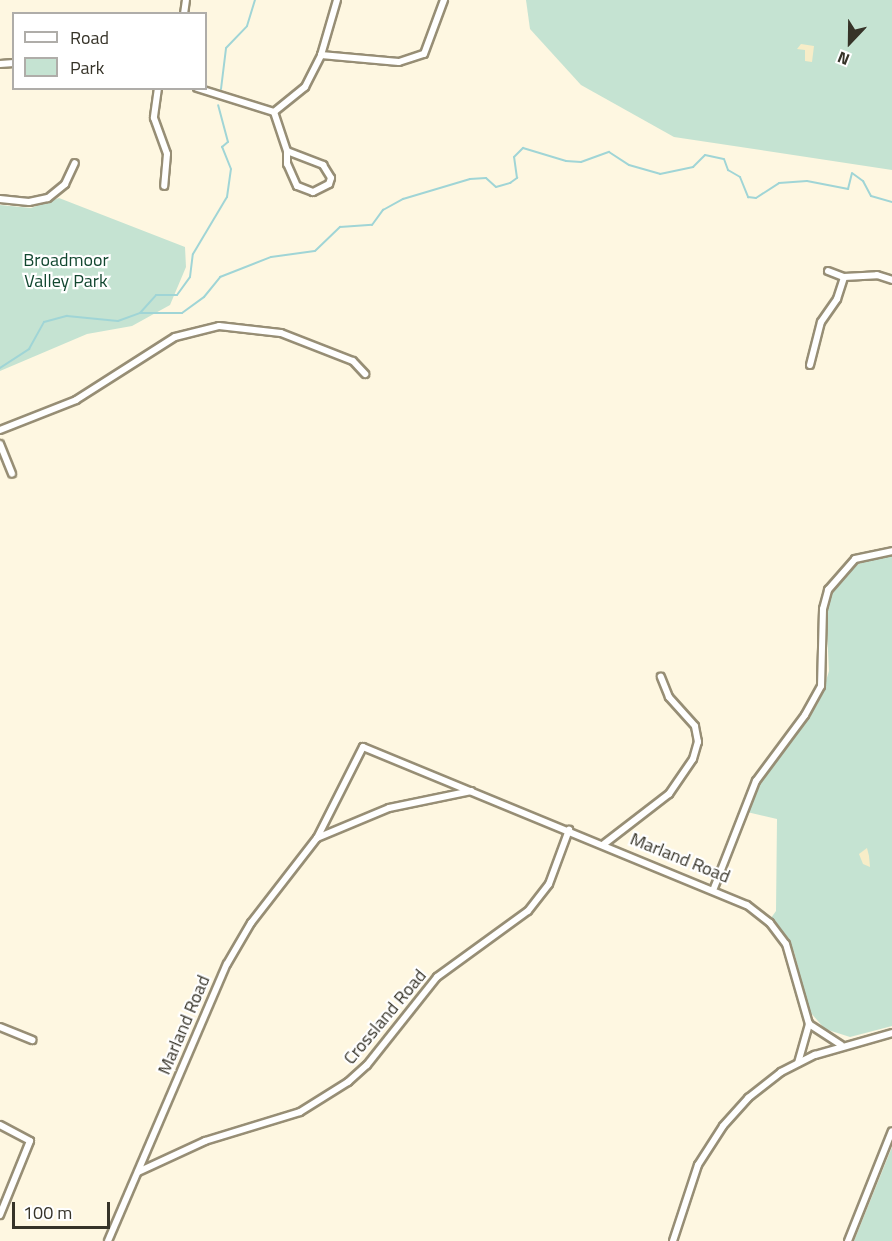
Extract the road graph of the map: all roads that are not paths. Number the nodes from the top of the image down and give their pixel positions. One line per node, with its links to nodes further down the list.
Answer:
1 (337, 0): 3 (street)
2 (444, 0): 3 (street)
3 (321, 55): 6 (street)
4 (158, 90): 9 (street)
5 (202, 90): 6 (street)
6 (274, 112): 7 (street)
7 (287, 151): 7 (street)
8 (75, 163): 10 (street)
9 (164, 186)
10 (0, 199)
11 (828, 271): 12 (street)
12 (844, 277): 13 (street); 14 (street)
13 (892, 280)
14 (810, 365)
15 (365, 374): 16 (street)
16 (0, 430)
17 (0, 444): 18 (street)
18 (12, 474)
19 (892, 551): 25 (street)
20 (661, 677): 24 (street)
21 (471, 791): 22 (street, Marland Road); 23 (street); 23 (street, Marland Road)
22 (569, 830): 24 (street, Marland Road); 34 (street, Crossland Road)
23 (317, 838): 34 (street, Marland Road)
24 (604, 844): 25 (street, Marland Road)
25 (714, 888): 26 (street, Marland Road)
26 (809, 1024): 30 (street); 31 (street)
27 (0, 1027): 29 (street)
28 (892, 1033): 30 (street)
29 (33, 1040)
30 (841, 1045): 31 (street)
31 (798, 1063): 37 (street)
32 (0, 1125): 35 (street)
33 (892, 1131): 38 (street)
34 (137, 1173): 36 (street, Marland Road)
35 (0, 1215)
36 (108, 1241)
37 (673, 1241)
38 (848, 1241)

